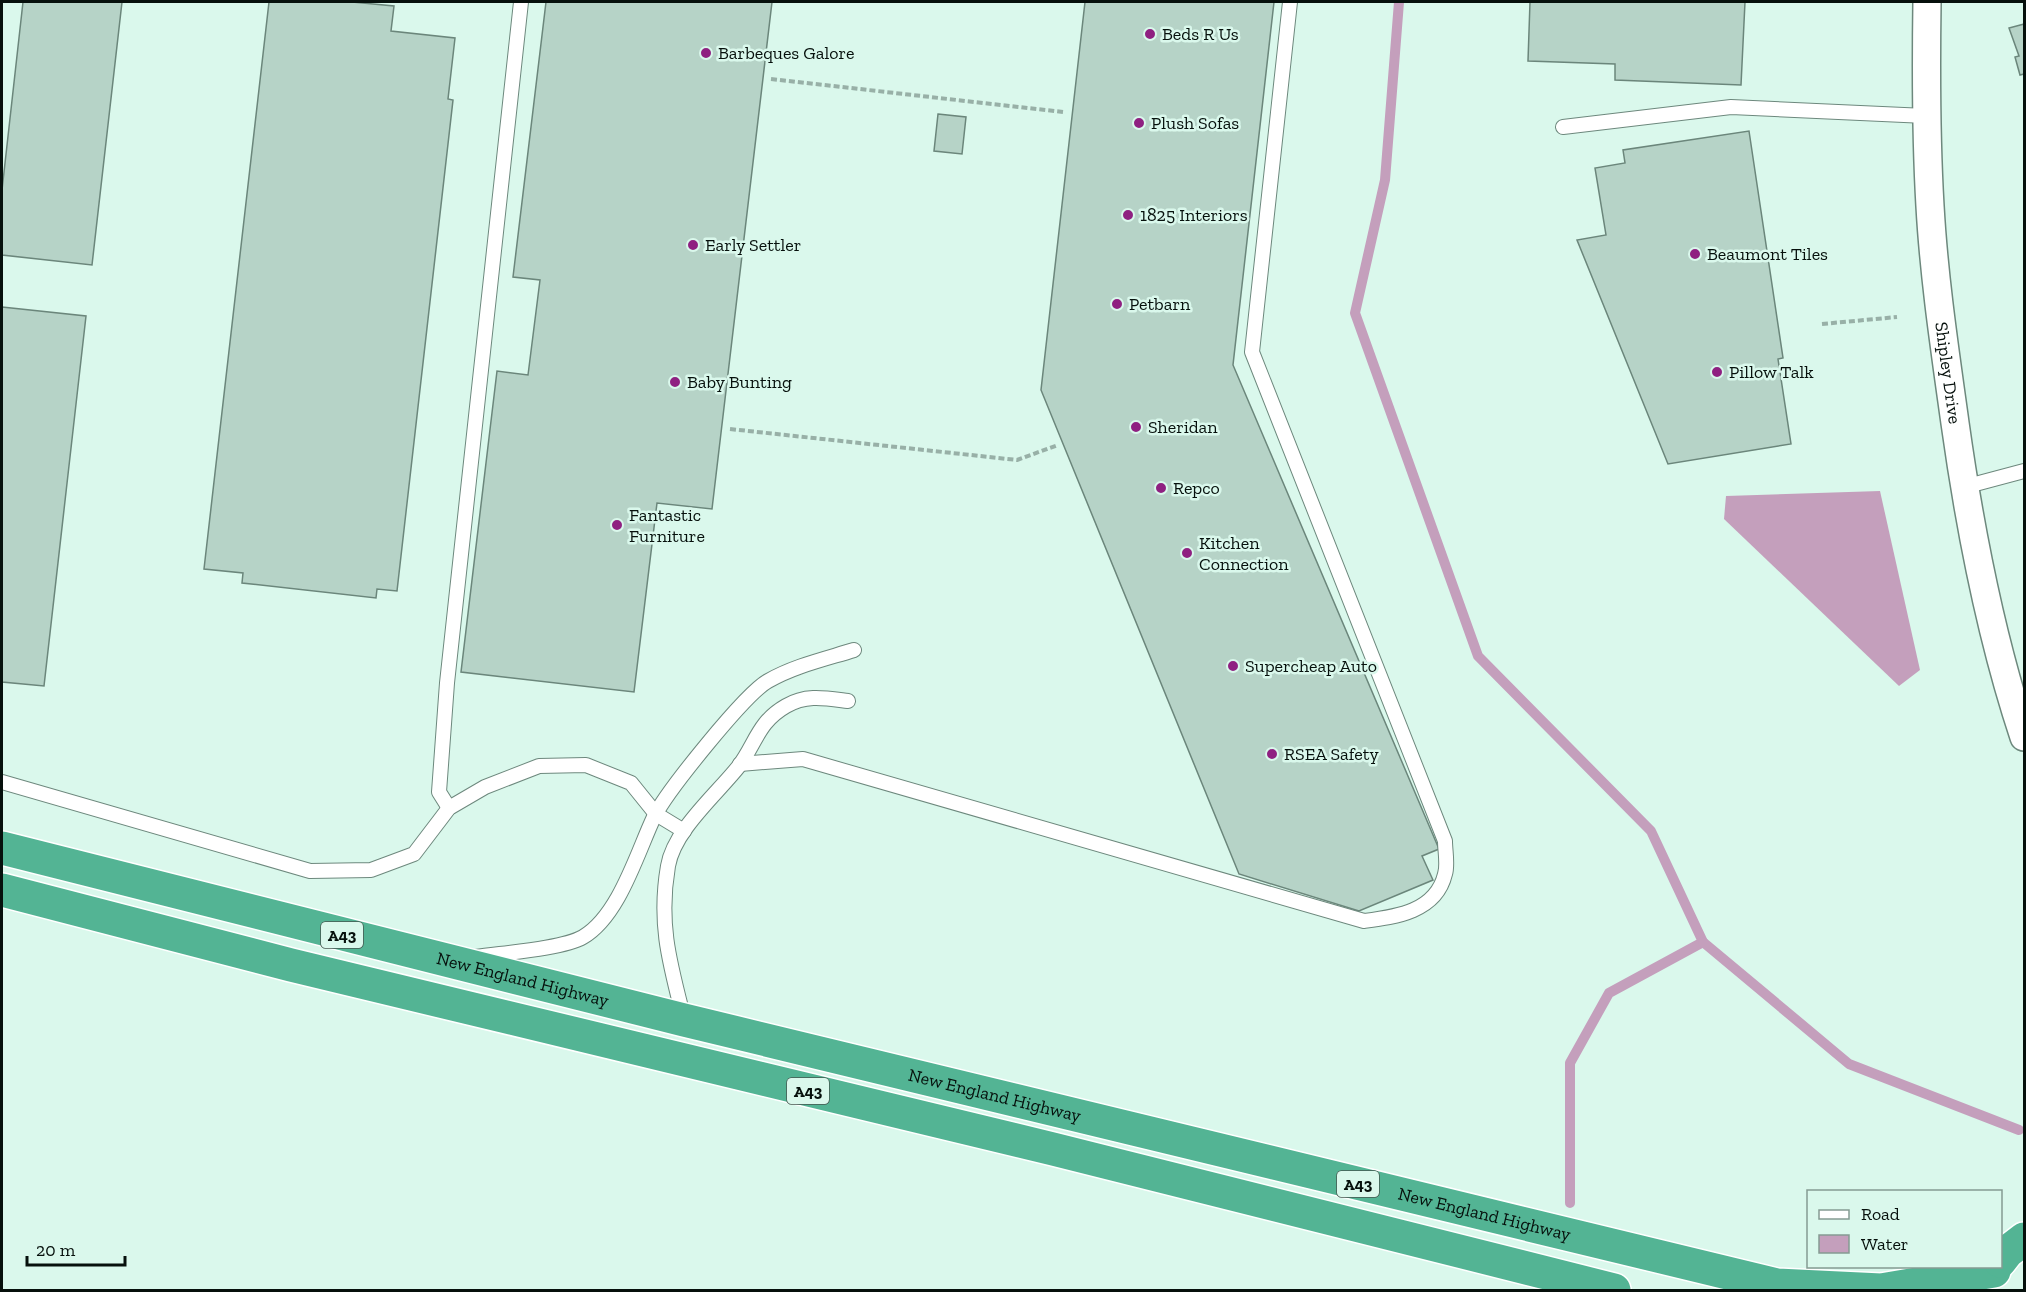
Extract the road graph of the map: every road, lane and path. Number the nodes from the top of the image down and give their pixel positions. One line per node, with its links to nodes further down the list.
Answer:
1 (521, 2): 19 (lane)
2 (1290, 2): 17 (lane)
3 (1926, 2): 6 (street, Shipley Drive)
4 (771, 79): 5 (path)
5 (1063, 112)
6 (1926, 116): 7 (lane); 13 (street, Shipley Drive)
7 (1563, 127)
8 (1897, 317): 9 (path)
9 (1822, 324)
10 (730, 429): 11 (path)
11 (1058, 445)
12 (2025, 471): 13 (lane)
13 (1964, 487): 16 (street, Shipley Drive)
14 (854, 650): 20 (lane)
15 (848, 701): 17 (lane)
16 (2025, 737)
17 (740, 764): 21 (lane)
18 (2, 782): 19 (lane)
19 (449, 808): 20 (lane)
20 (656, 813): 21 (lane); 24 (lane)
21 (684, 831): 25 (lane)
22 (2, 848): 24 (highway, New England Highway / A43)
23 (2, 890): 29 (highway, A43)
24 (449, 961): 25 (highway, New England Highway / A43)
25 (684, 1020): 28 (highway, New England Highway / A43)
26 (2025, 1239): 27 (highway, A43)
27 (2002, 1259)
28 (1993, 1272)
29 (1614, 1290)

